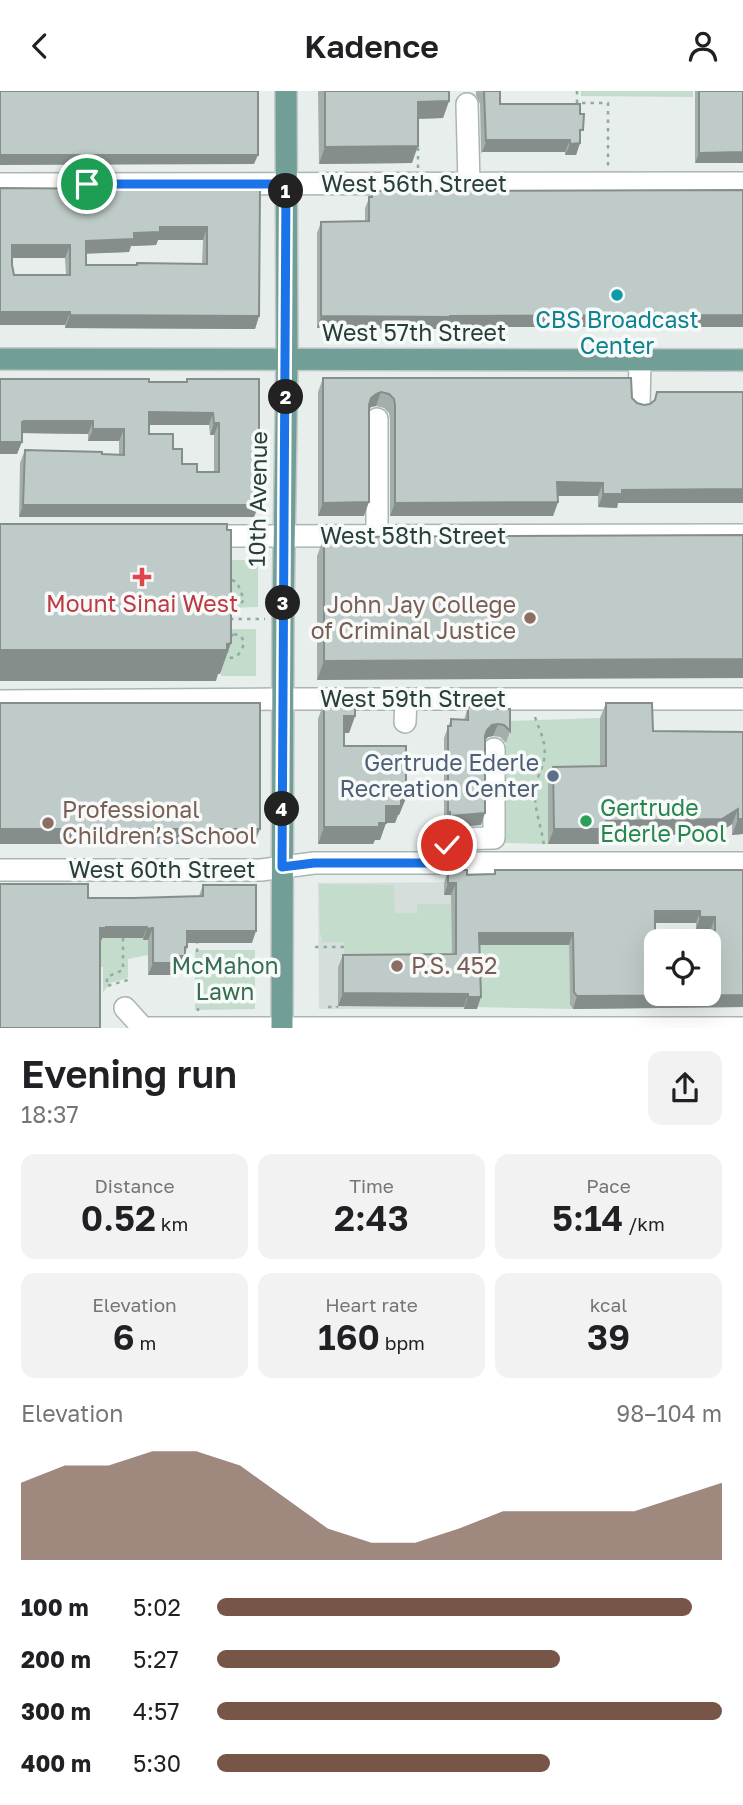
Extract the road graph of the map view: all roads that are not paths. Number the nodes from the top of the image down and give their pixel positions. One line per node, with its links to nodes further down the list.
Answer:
1 (286, 91): 5 (main road, 10th Avenue)
2 (467, 104): 6 (street)
3 (743, 183): 6 (street, West 56th Street)
4 (0, 184): 5 (street, West 56th Street)
5 (286, 184): 6 (street, West 56th Street); 8 (main road, 10th Avenue)
6 (469, 184)
7 (0, 359): 8 (main road, West 57th Street)
8 (287, 360): 9 (main road, West 57th Street); 15 (main road, 10th Avenue)
9 (640, 360): 10 (main road, West 57th Street); 11 (street)
10 (743, 360)
11 (639, 406)
12 (377, 419): 16 (street)
13 (177, 535): 15 (street, West 58th Street)
14 (743, 535): 16 (street, West 58th Street)
15 (284, 536): 16 (street, West 58th Street); 17 (main road, 10th Avenue)
16 (377, 536)
17 (282, 699): 18 (street, West 59th Street); 20 (street, West 59th Street); 25 (main road, 10th Avenue)
18 (406, 699): 19 (street, West 59th Street); 21 (street)
19 (743, 699)
20 (0, 701)
21 (405, 722)
22 (495, 749): 23 (street)
23 (446, 863): 24 (street, West 60th Street); 25 (street, West 60th Street)
24 (743, 863)
25 (282, 867): 26 (street, West 60th Street); 28 (main road, 10th Avenue)
26 (0, 870)
27 (125, 1008): 28 (street)
28 (282, 1028): 29 (street)
29 (743, 1028)

